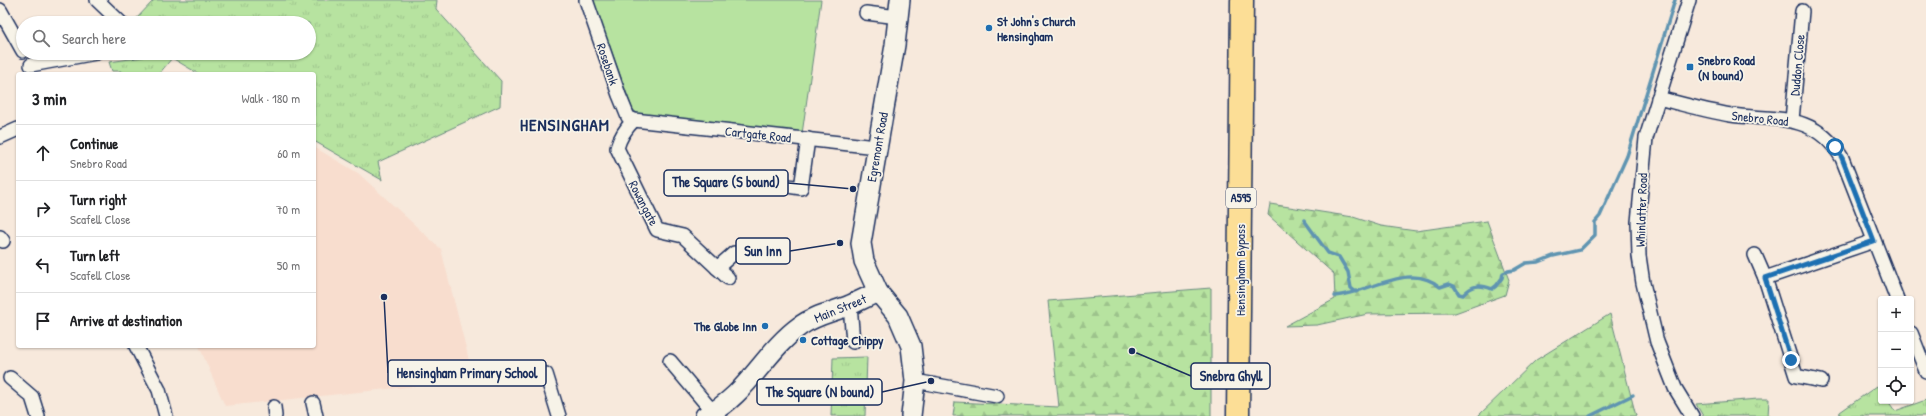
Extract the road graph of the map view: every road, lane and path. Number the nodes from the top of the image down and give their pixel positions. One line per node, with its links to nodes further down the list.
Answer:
1 (97, 0): 9 (street)
2 (586, 0): 14 (street, Rosebank)
3 (1242, 0): 41 (highway, Hensingham Bypass / A595)
4 (1689, 0): 13 (street, Whinlatter Road)
5 (899, 8): 8 (street); 19 (main road, Egremont Road)
6 (0, 10): 10 (street)
7 (1802, 11): 15 (street, Duddon Close)
8 (866, 13)
9 (114, 16)
10 (16, 38)
11 (68, 60): 12 (street)
12 (32, 69)
13 (1658, 98): 15 (street, Snebro Road); 48 (street, Whinlatter Road)
14 (636, 120): 18 (street, Cartgate Road); 24 (street, Rowangate)
15 (1792, 120): 21 (street, Snebro Road)
16 (16, 130): 17 (street)
17 (0, 137)
18 (808, 139): 19 (street, Cartgate Road); 20 (street)
19 (876, 147): 27 (main road, Egremont Road)
20 (755, 181)
21 (1874, 241): 26 (street); 28 (street, Snebro Road)
22 (734, 253): 24 (street)
23 (1755, 255): 26 (street)
24 (717, 268): 25 (street, Rowangate)
25 (728, 278)
26 (1765, 278): 38 (street)
27 (878, 292): 29 (main road, Main Street); 37 (main road, Main Street)
28 (1896, 296)
29 (850, 305): 31 (street); 42 (main road, Main Street)
30 (1914, 341): 34 (street)
31 (853, 342)
32 (137, 348): 44 (street)
33 (670, 361): 42 (street)
34 (1926, 371)
35 (546, 374): 46 (street)
36 (10, 378): 43 (street)
37 (915, 381): 39 (street); 47 (main road, Main Street)
38 (1822, 381)
39 (997, 396)
40 (313, 403): 45 (street)
41 (1238, 406)
42 (709, 414)
43 (38, 416)
44 (166, 416)
45 (316, 416)
46 (559, 416)
47 (911, 416)
48 (1692, 416)

